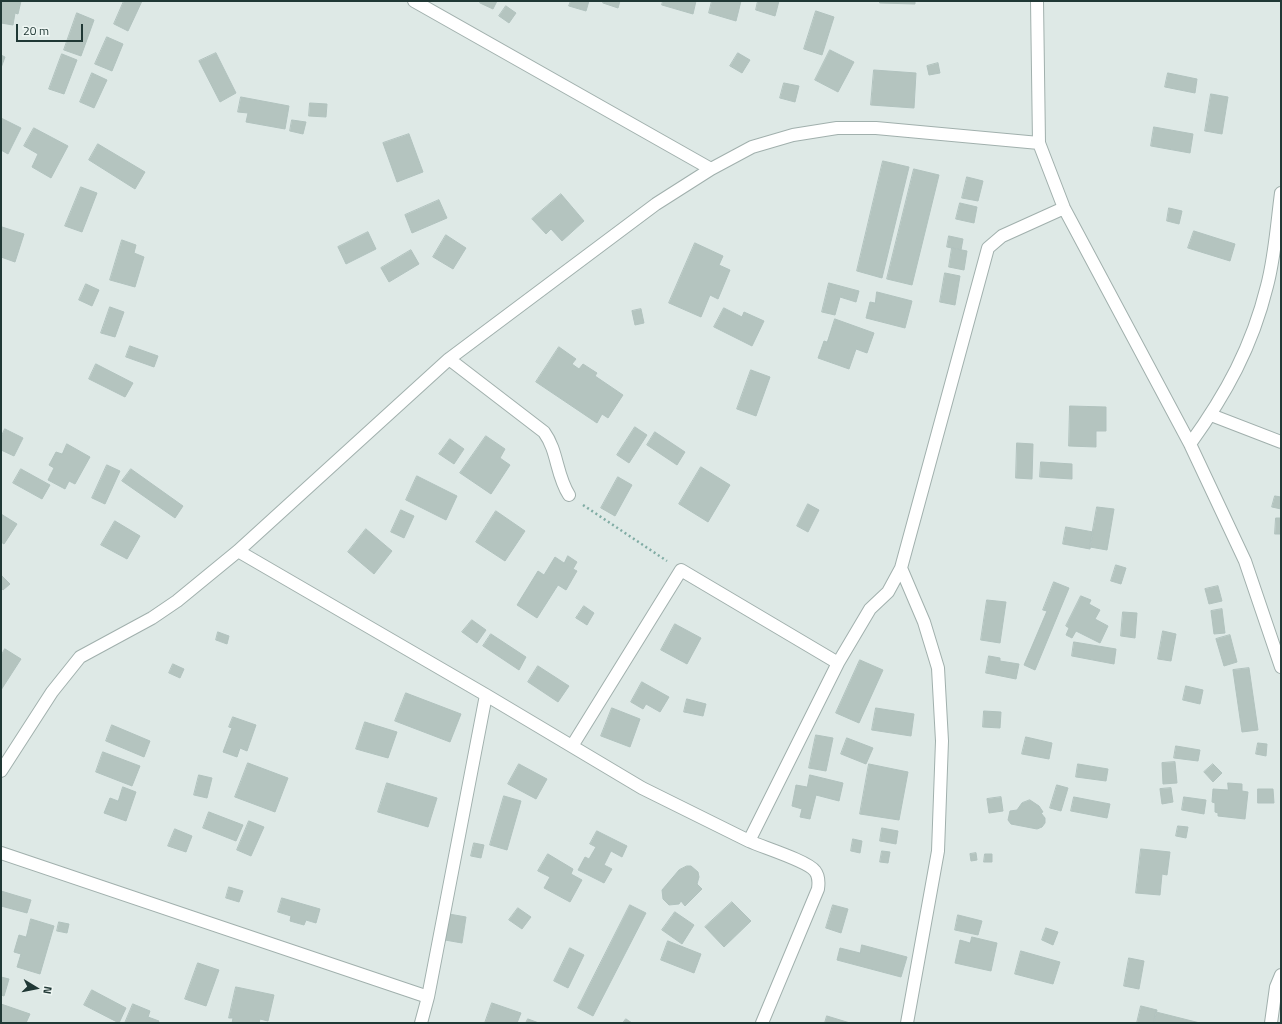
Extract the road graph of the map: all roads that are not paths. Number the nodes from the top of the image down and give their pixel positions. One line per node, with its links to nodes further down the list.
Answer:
1 (414, 1): 4 (street)
2 (1038, 1): 3 (street)
3 (1039, 144): 4 (street); 6 (street)
4 (711, 169): 7 (street)
5 (1281, 193): 8 (street)
6 (1064, 208): 10 (street); 13 (street)
7 (449, 358): 11 (street); 12 (street)
8 (1211, 415): 9 (street); 10 (street)
9 (1281, 442)
10 (1190, 444): 15 (street)
11 (568, 495)
12 (238, 551): 16 (street); 18 (street)
13 (901, 568): 14 (street); 25 (street)
14 (838, 663): 17 (street); 19 (street)
15 (1281, 667)
16 (486, 695): 17 (street); 22 (street)
17 (572, 746): 19 (street)
18 (1, 772)
19 (749, 841): 24 (street)
20 (1, 853): 22 (street)
21 (1281, 975): 26 (street)
22 (428, 997): 23 (street)
23 (421, 1023)
24 (762, 1023)
25 (907, 1023)
26 (1271, 1023)

